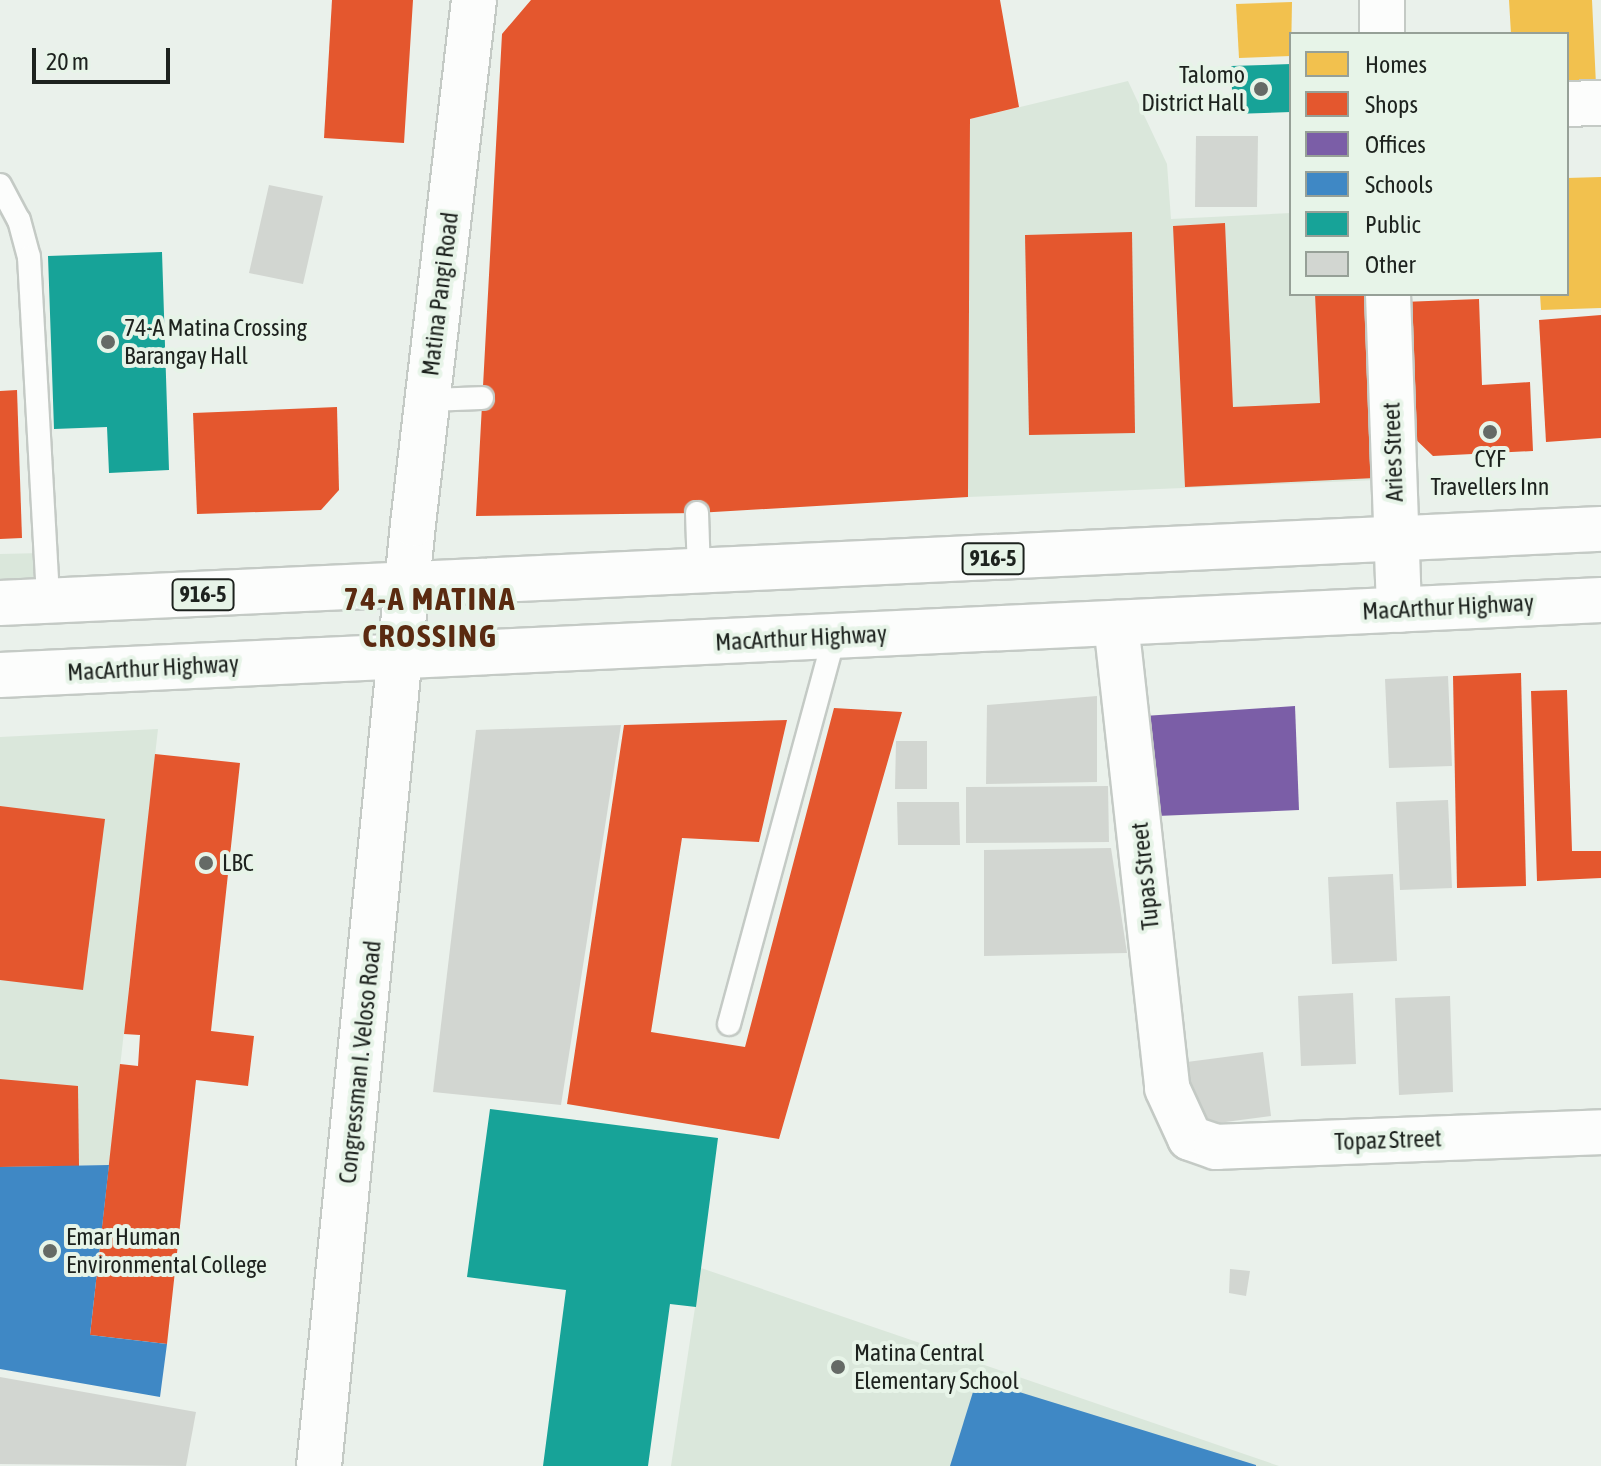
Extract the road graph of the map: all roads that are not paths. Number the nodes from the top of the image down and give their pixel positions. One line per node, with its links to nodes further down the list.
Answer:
1 (1382, 0): 3 (main road)
2 (477, 4): 9 (main road, Matina Pangi Road)
3 (1382, 32)
4 (1601, 103): 5 (main road)
5 (1569, 104)
6 (0, 185): 16 (lane)
7 (1388, 296): 12 (main road, Aries Street)
8 (482, 398): 9 (lane)
9 (428, 400): 14 (main road, Matina Pangi Road)
10 (697, 513): 13 (lane)
11 (1601, 529): 12 (main road, 916-5)
12 (1396, 539): 13 (main road, 916-5); 18 (main road, Aries Street)
13 (699, 573): 14 (main road, 916-5)
14 (406, 588): 16 (main road, 916-5); 21 (main road, Matina Pangi Road)
15 (1601, 600): 18 (main road, MacArthur Highway)
16 (48, 601): 17 (main road, 916-5)
17 (0, 603)
18 (1399, 610): 19 (main road, MacArthur Highway)
19 (1116, 623): 20 (main road, MacArthur Highway); 24 (main road, Tupas Street)
20 (834, 637): 21 (main road, MacArthur Highway); 23 (lane)
21 (399, 657): 22 (main road, MacArthur Highway); 26 (main road, Congressman I. Veloso Road)
22 (0, 675)
23 (729, 1024)
24 (1181, 1127): 25 (main road, Topaz Street)
25 (1601, 1132)
26 (319, 1466)

